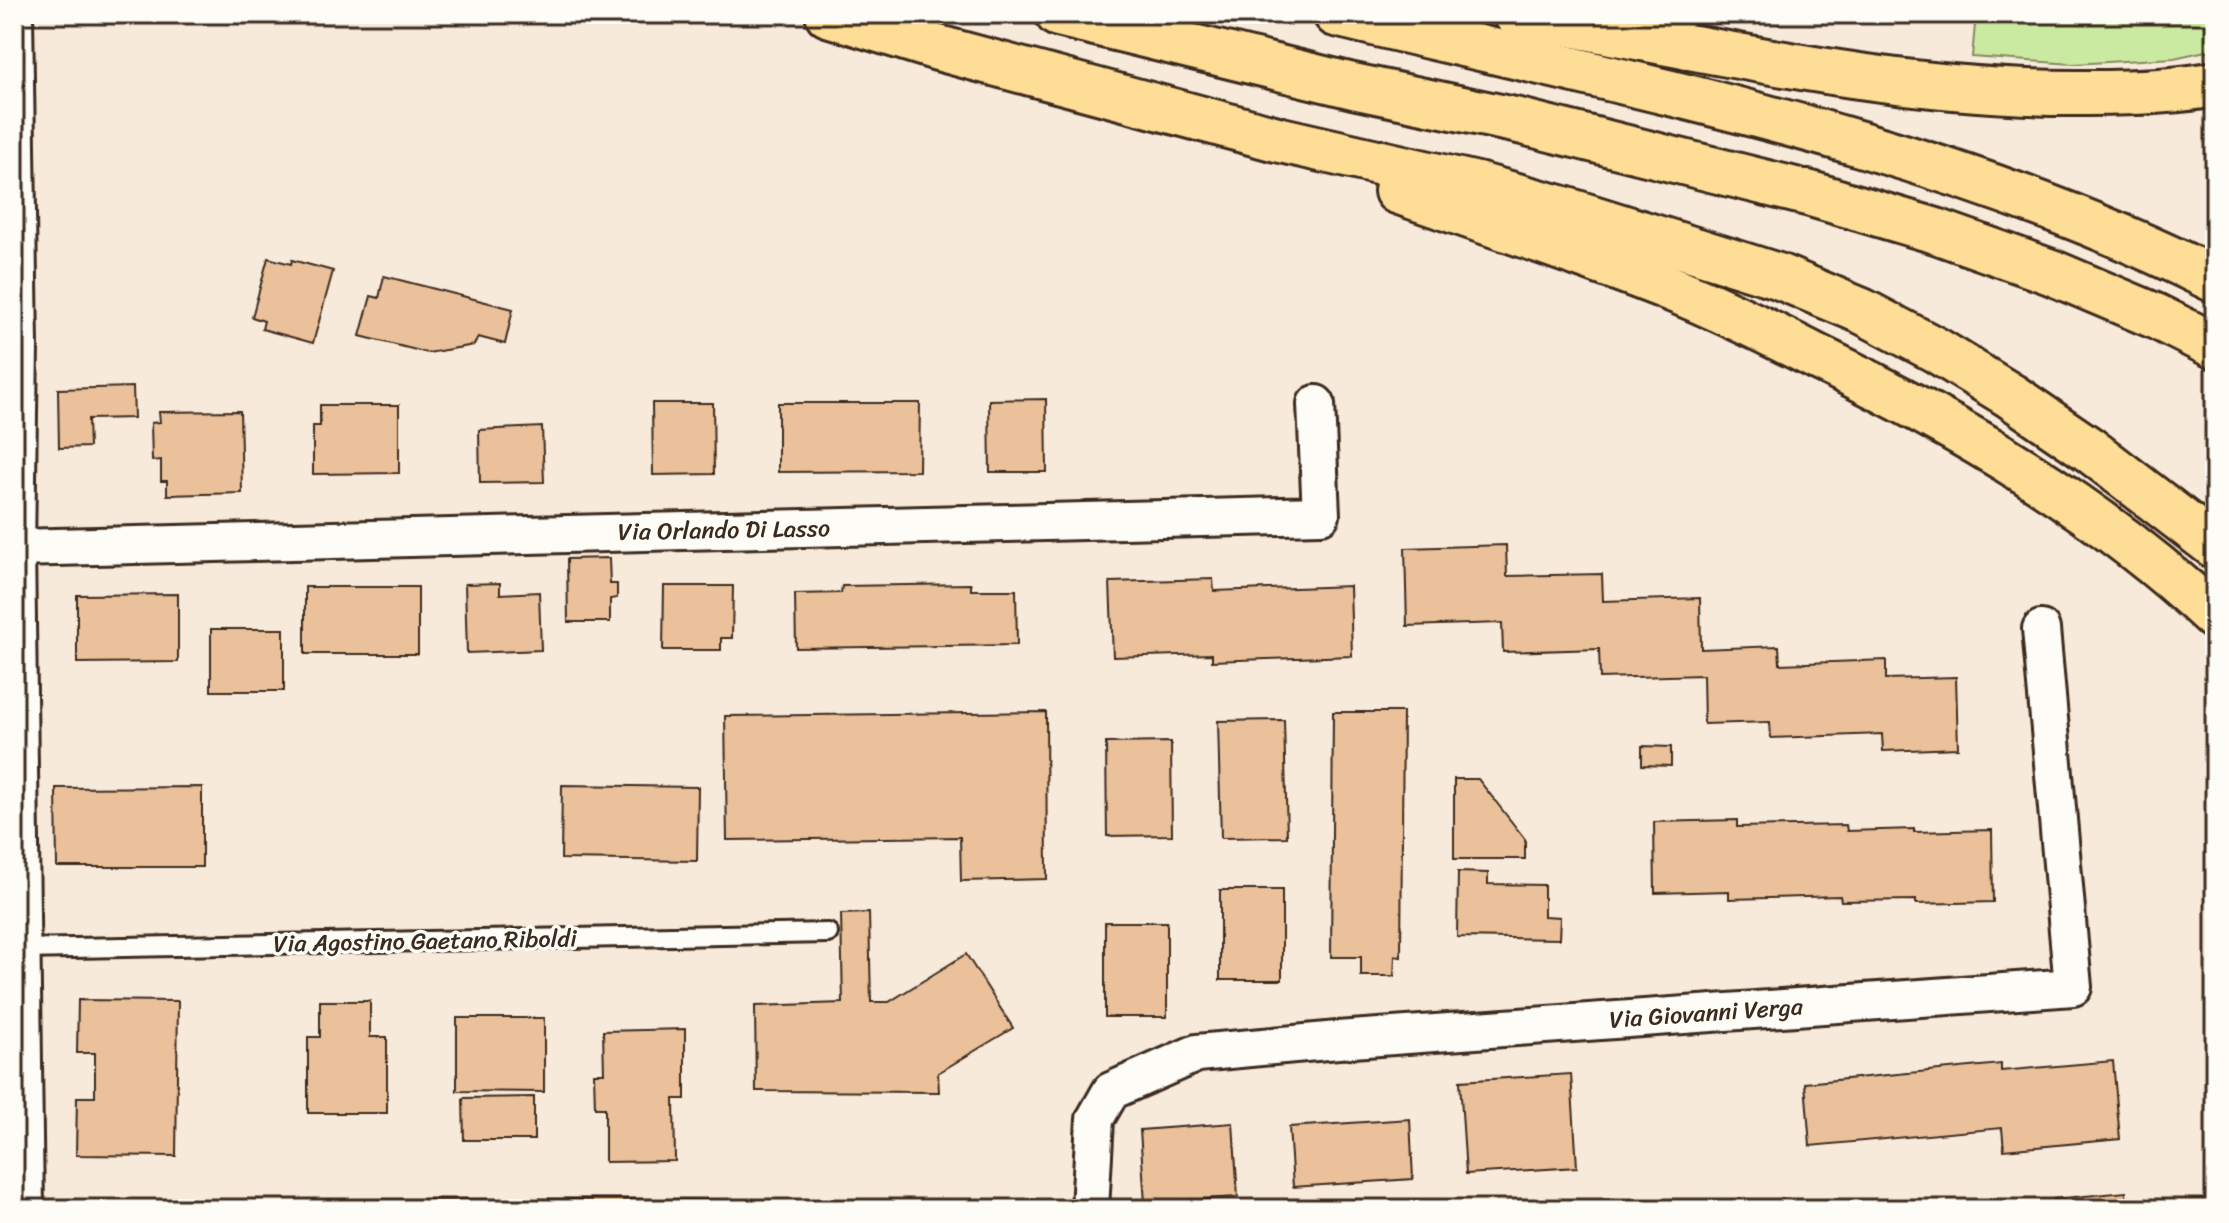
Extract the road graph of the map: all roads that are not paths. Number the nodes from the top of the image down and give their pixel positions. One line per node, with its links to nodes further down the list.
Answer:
1 (14, 14): 12 (street)
2 (828, 14): 7 (highway)
3 (1058, 14): 9 (highway)
4 (1336, 14): 8 (highway)
5 (1516, 14): 6 (highway)
6 (2215, 84)
7 (1277, 139): 11 (highway); 13 (highway)
8 (2215, 280)
9 (2215, 346)
10 (1316, 404): 12 (street, Via Orlando Di Lasso)
11 (2215, 546)
12 (16, 548): 15 (street)
13 (2215, 617)
14 (2041, 629): 20 (street, Via Giovanni Verga)
15 (16, 676): 17 (street)
16 (828, 933): 17 (lane, Via Agostino Gaetano Riboldi)
17 (22, 949): 18 (street)
18 (19, 1110): 19 (street)
19 (25, 1209)
20 (1090, 1209)

